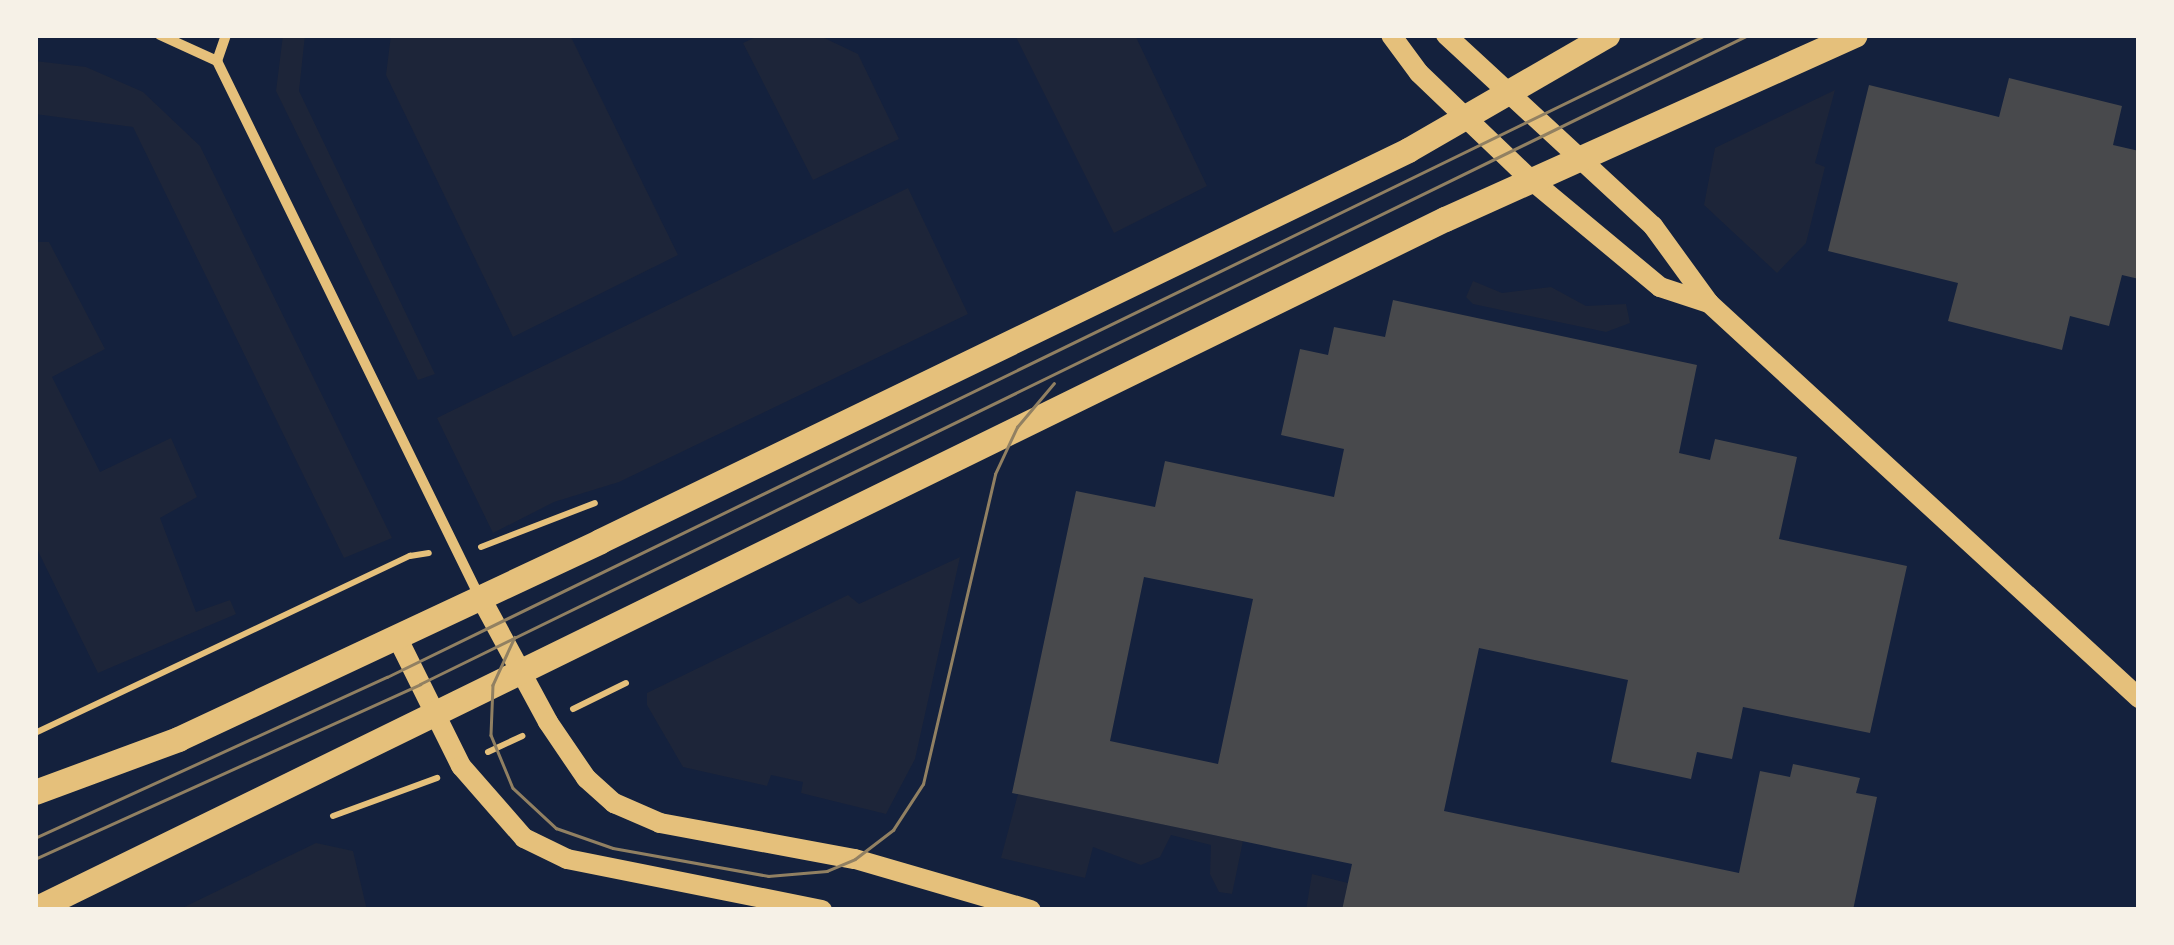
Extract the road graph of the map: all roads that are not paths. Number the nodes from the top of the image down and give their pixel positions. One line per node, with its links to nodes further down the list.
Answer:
1 (160, 35): 7 (street)
2 (226, 35): 7 (street)
3 (1391, 35): 9 (main road)
4 (1446, 35): 8 (main road)
5 (1607, 35): 8 (main road)
6 (1856, 35): 10 (main road)
7 (217, 61): 13 (street)
8 (1509, 91): 9 (main road); 10 (main road)
9 (1464, 119): 11 (main road); 13 (main road)
10 (1581, 160): 11 (main road); 12 (main road)
11 (1530, 179): 12 (main road); 15 (main road)
12 (1709, 303): 16 (main road)
13 (480, 598): 14 (main road); 15 (main road)
14 (397, 637): 17 (main road); 18 (main road)
15 (520, 671): 17 (main road); 21 (main road)
16 (2139, 698)
17 (435, 714): 19 (main road); 20 (main road)
18 (35, 792)
19 (35, 909)
20 (822, 910)
21 (1031, 910)

